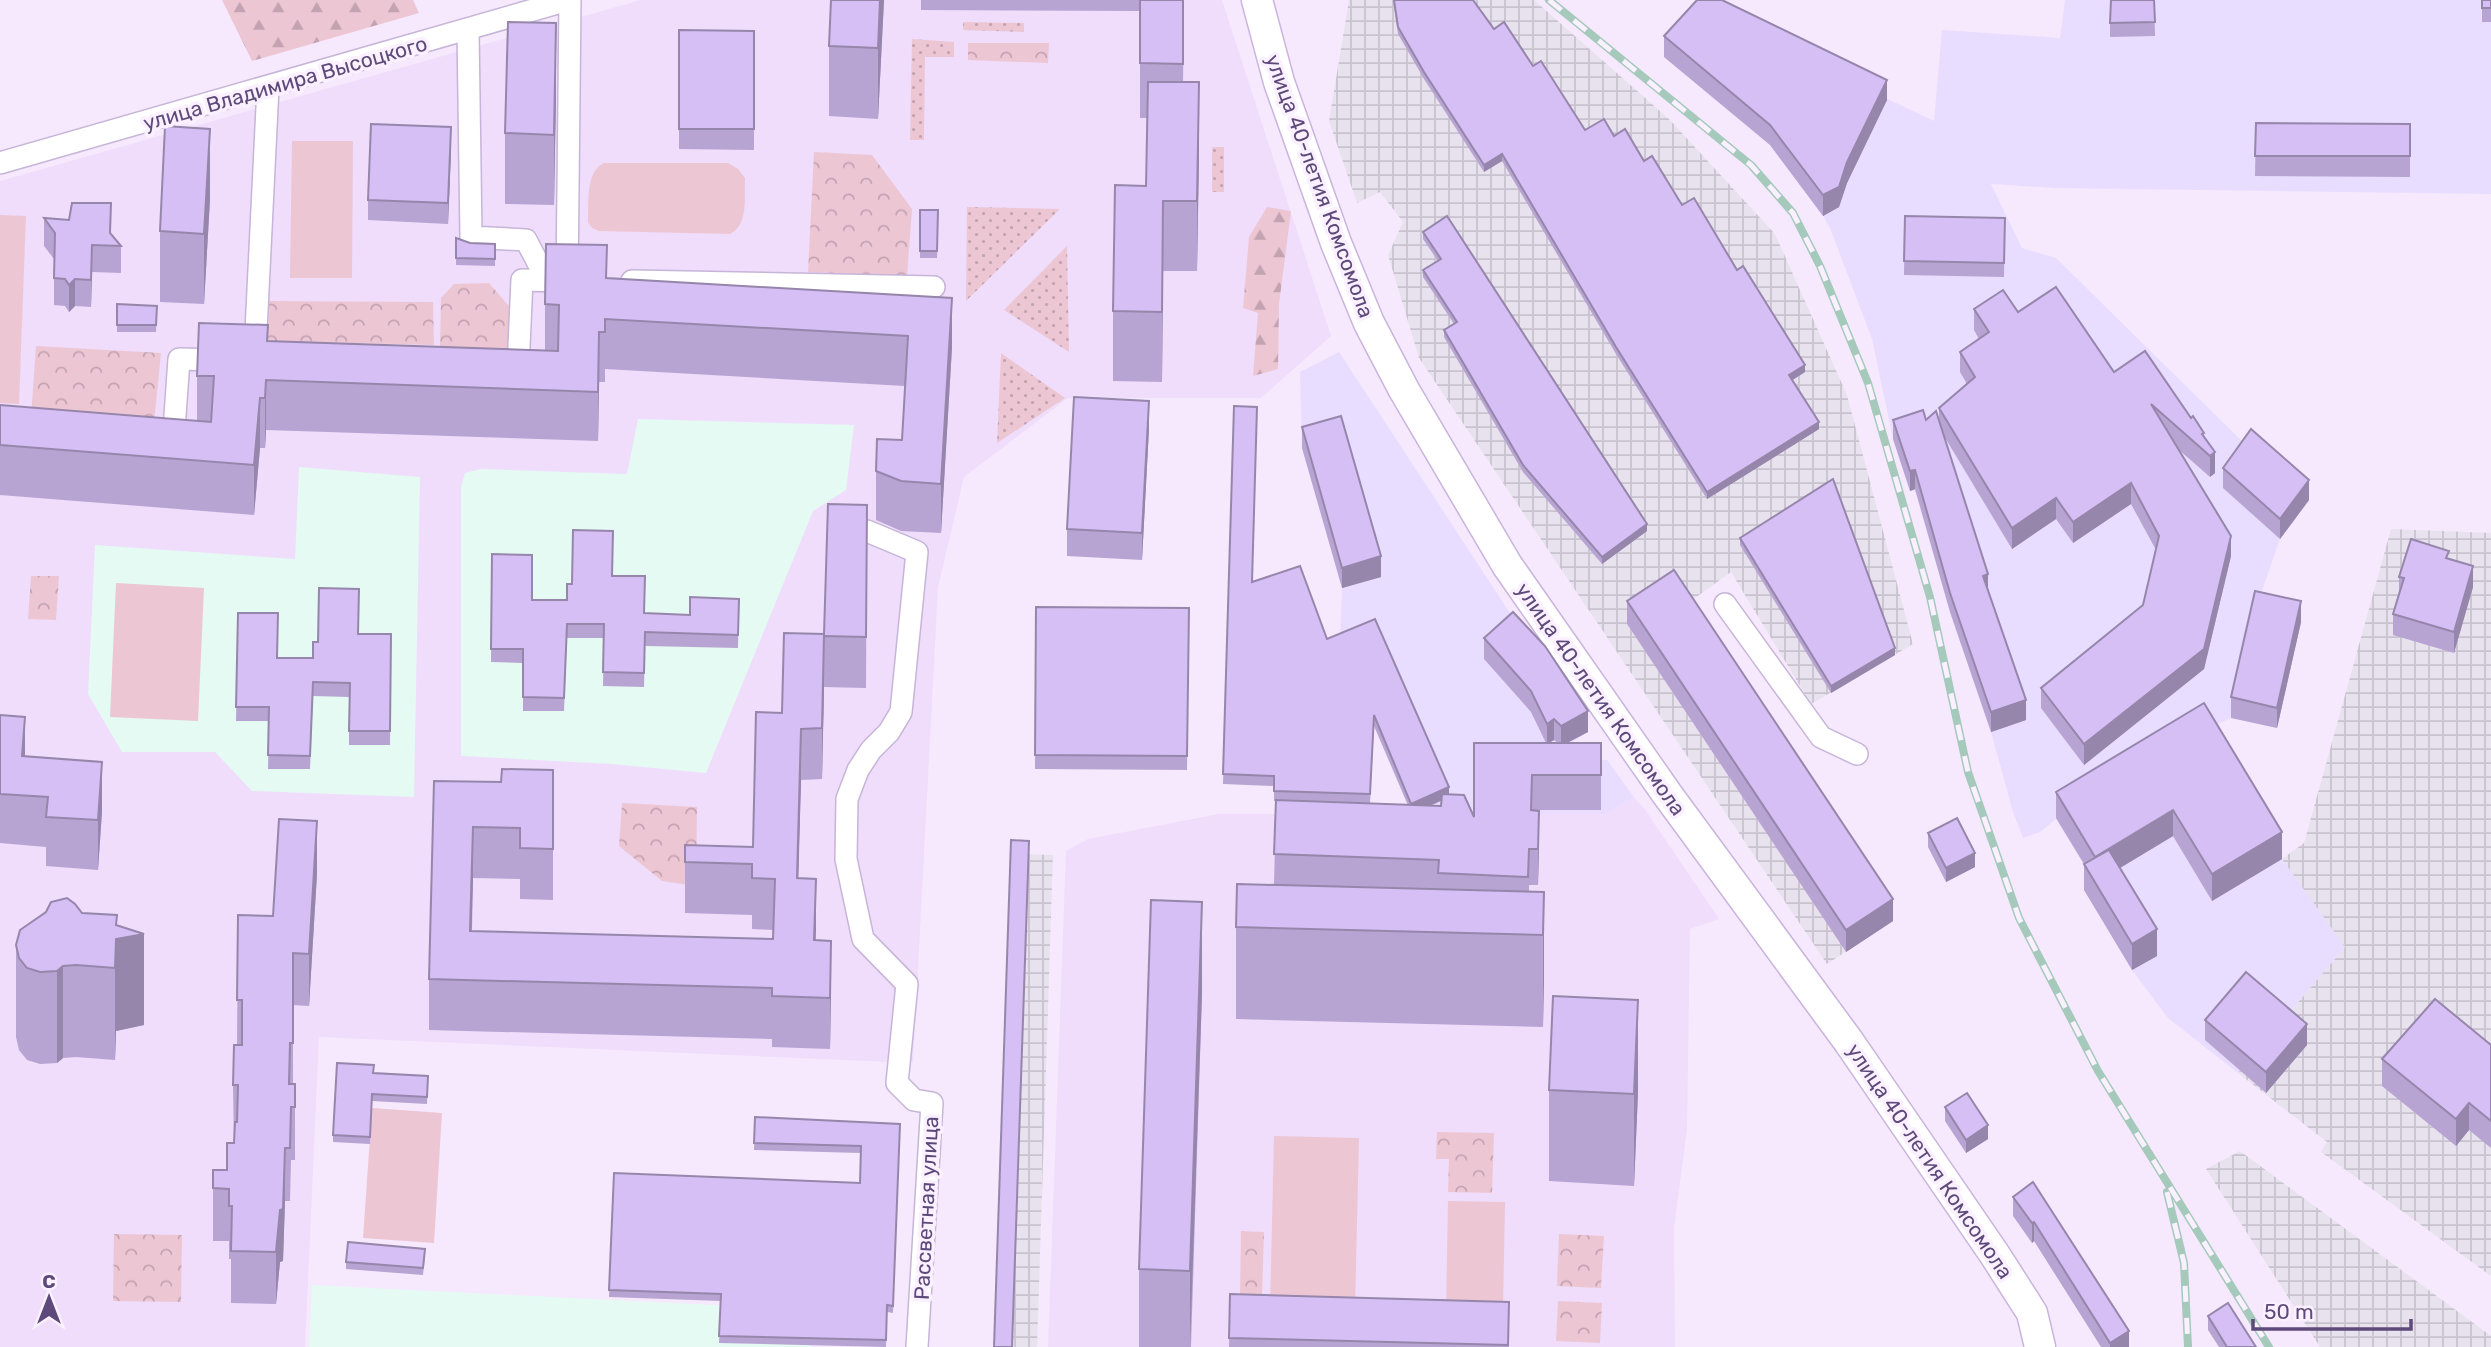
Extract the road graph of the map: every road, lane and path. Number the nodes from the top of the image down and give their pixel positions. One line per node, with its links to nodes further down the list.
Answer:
1 (569, 0): 3 (street, улица Владимира Высоцкого); 6 (street)
2 (1257, 0): 16 (main road, улица 40-летия Комсомола)
3 (468, 30): 4 (street, улица Владимира Высоцкого); 6 (street)
4 (268, 87): 5 (street, улица Владимира Высоцкого); 11 (street)
5 (0, 163)
6 (557, 280): 7 (street); 10 (street)
7 (589, 281)
8 (611, 281): 9 (street)
9 (934, 287)
10 (491, 368)
11 (147, 442)
12 (867, 531): 15 (street, Рассветная улица)
13 (1725, 604): 14 (street)
14 (1857, 754)
15 (917, 1347)
16 (2040, 1347)

